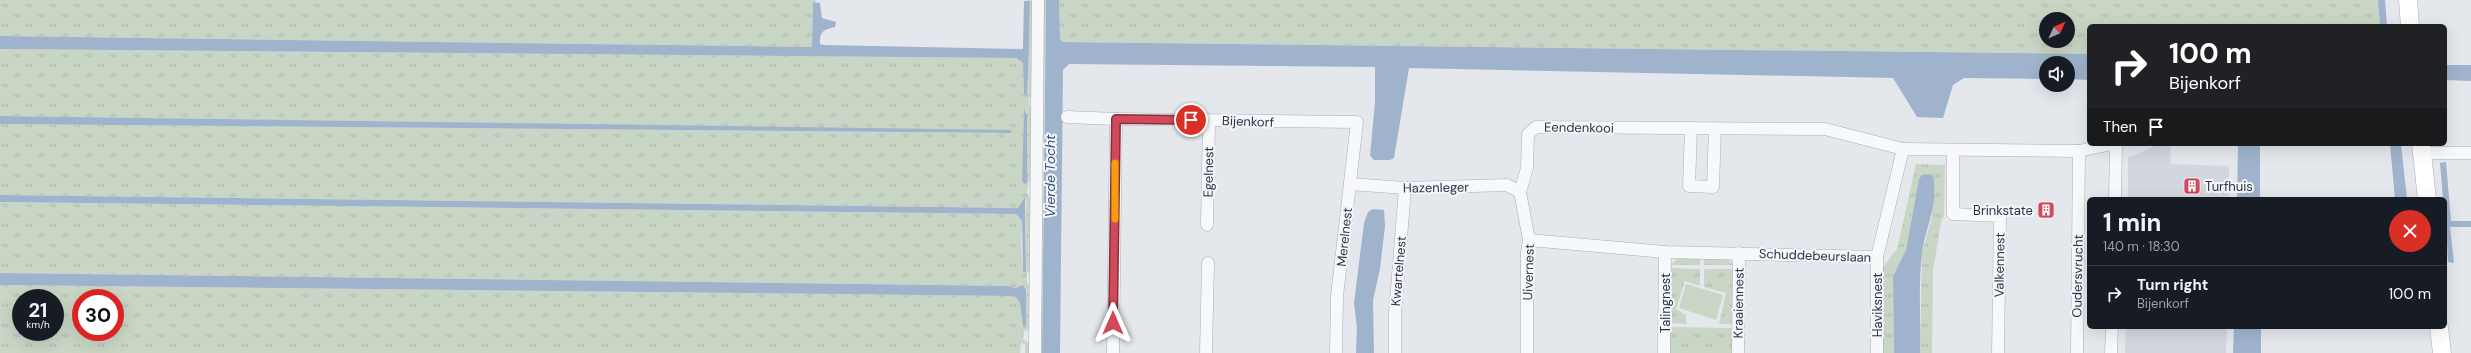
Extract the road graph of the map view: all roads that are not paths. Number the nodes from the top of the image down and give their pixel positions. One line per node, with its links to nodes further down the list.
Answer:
1 (1038, 0): 30 (street)
2 (2408, 0): 3 (street)
3 (2410, 24)
4 (1067, 118): 5 (street, Bijenkorf)
5 (1116, 119): 6 (street, Bijenkorf); 31 (street)
6 (1209, 120): 7 (street, Bijenkorf); 22 (street, Egelnest)
7 (1356, 122): 17 (street, Merelnest)
8 (1691, 128): 9 (street, Eendenkooi); 9 (street); 19 (street, Eendenkooi)
9 (1715, 129): 12 (street, Eendenkooi)
10 (2103, 146): 15 (street)
11 (2116, 146): 20 (street)
12 (1903, 149): 14 (street); 26 (street, Schuddebeurslaan)
13 (2422, 149): 16 (street); 21 (street)
14 (1953, 150): 15 (street); 39 (street, Valkennest)
15 (2079, 151): 40 (street, Oudersvrucht)
16 (2471, 153)
17 (1350, 184): 18 (street, Hazenleger); 33 (street, Merelnest)
18 (1405, 188): 19 (street, Hazenleger); 34 (street, Kwartelnest)
19 (1520, 192): 23 (street, Uivernest)
20 (2115, 197)
21 (2426, 197)
22 (1207, 225)
23 (1529, 240): 24 (street, Schuddebeurslaan); 35 (street, Uivernest)
24 (1665, 252): 25 (street, Schuddebeurslaan); 36 (street, Talingnest)
25 (1739, 253): 26 (street, Schuddebeurslaan); 37 (street, Kraaiennest)
26 (1877, 257): 38 (street, Haviksnest)
27 (1208, 263): 32 (street)
28 (2112, 329): 41 (street)
29 (2439, 329): 42 (street)
30 (1035, 353)
31 (1113, 353)
32 (1206, 353)
33 (1336, 353)
34 (1396, 353)
35 (1526, 353)
36 (1664, 353)
37 (1738, 353)
38 (1877, 353)
39 (1998, 353)
40 (2077, 353)
41 (2111, 353)
42 (2442, 353)

